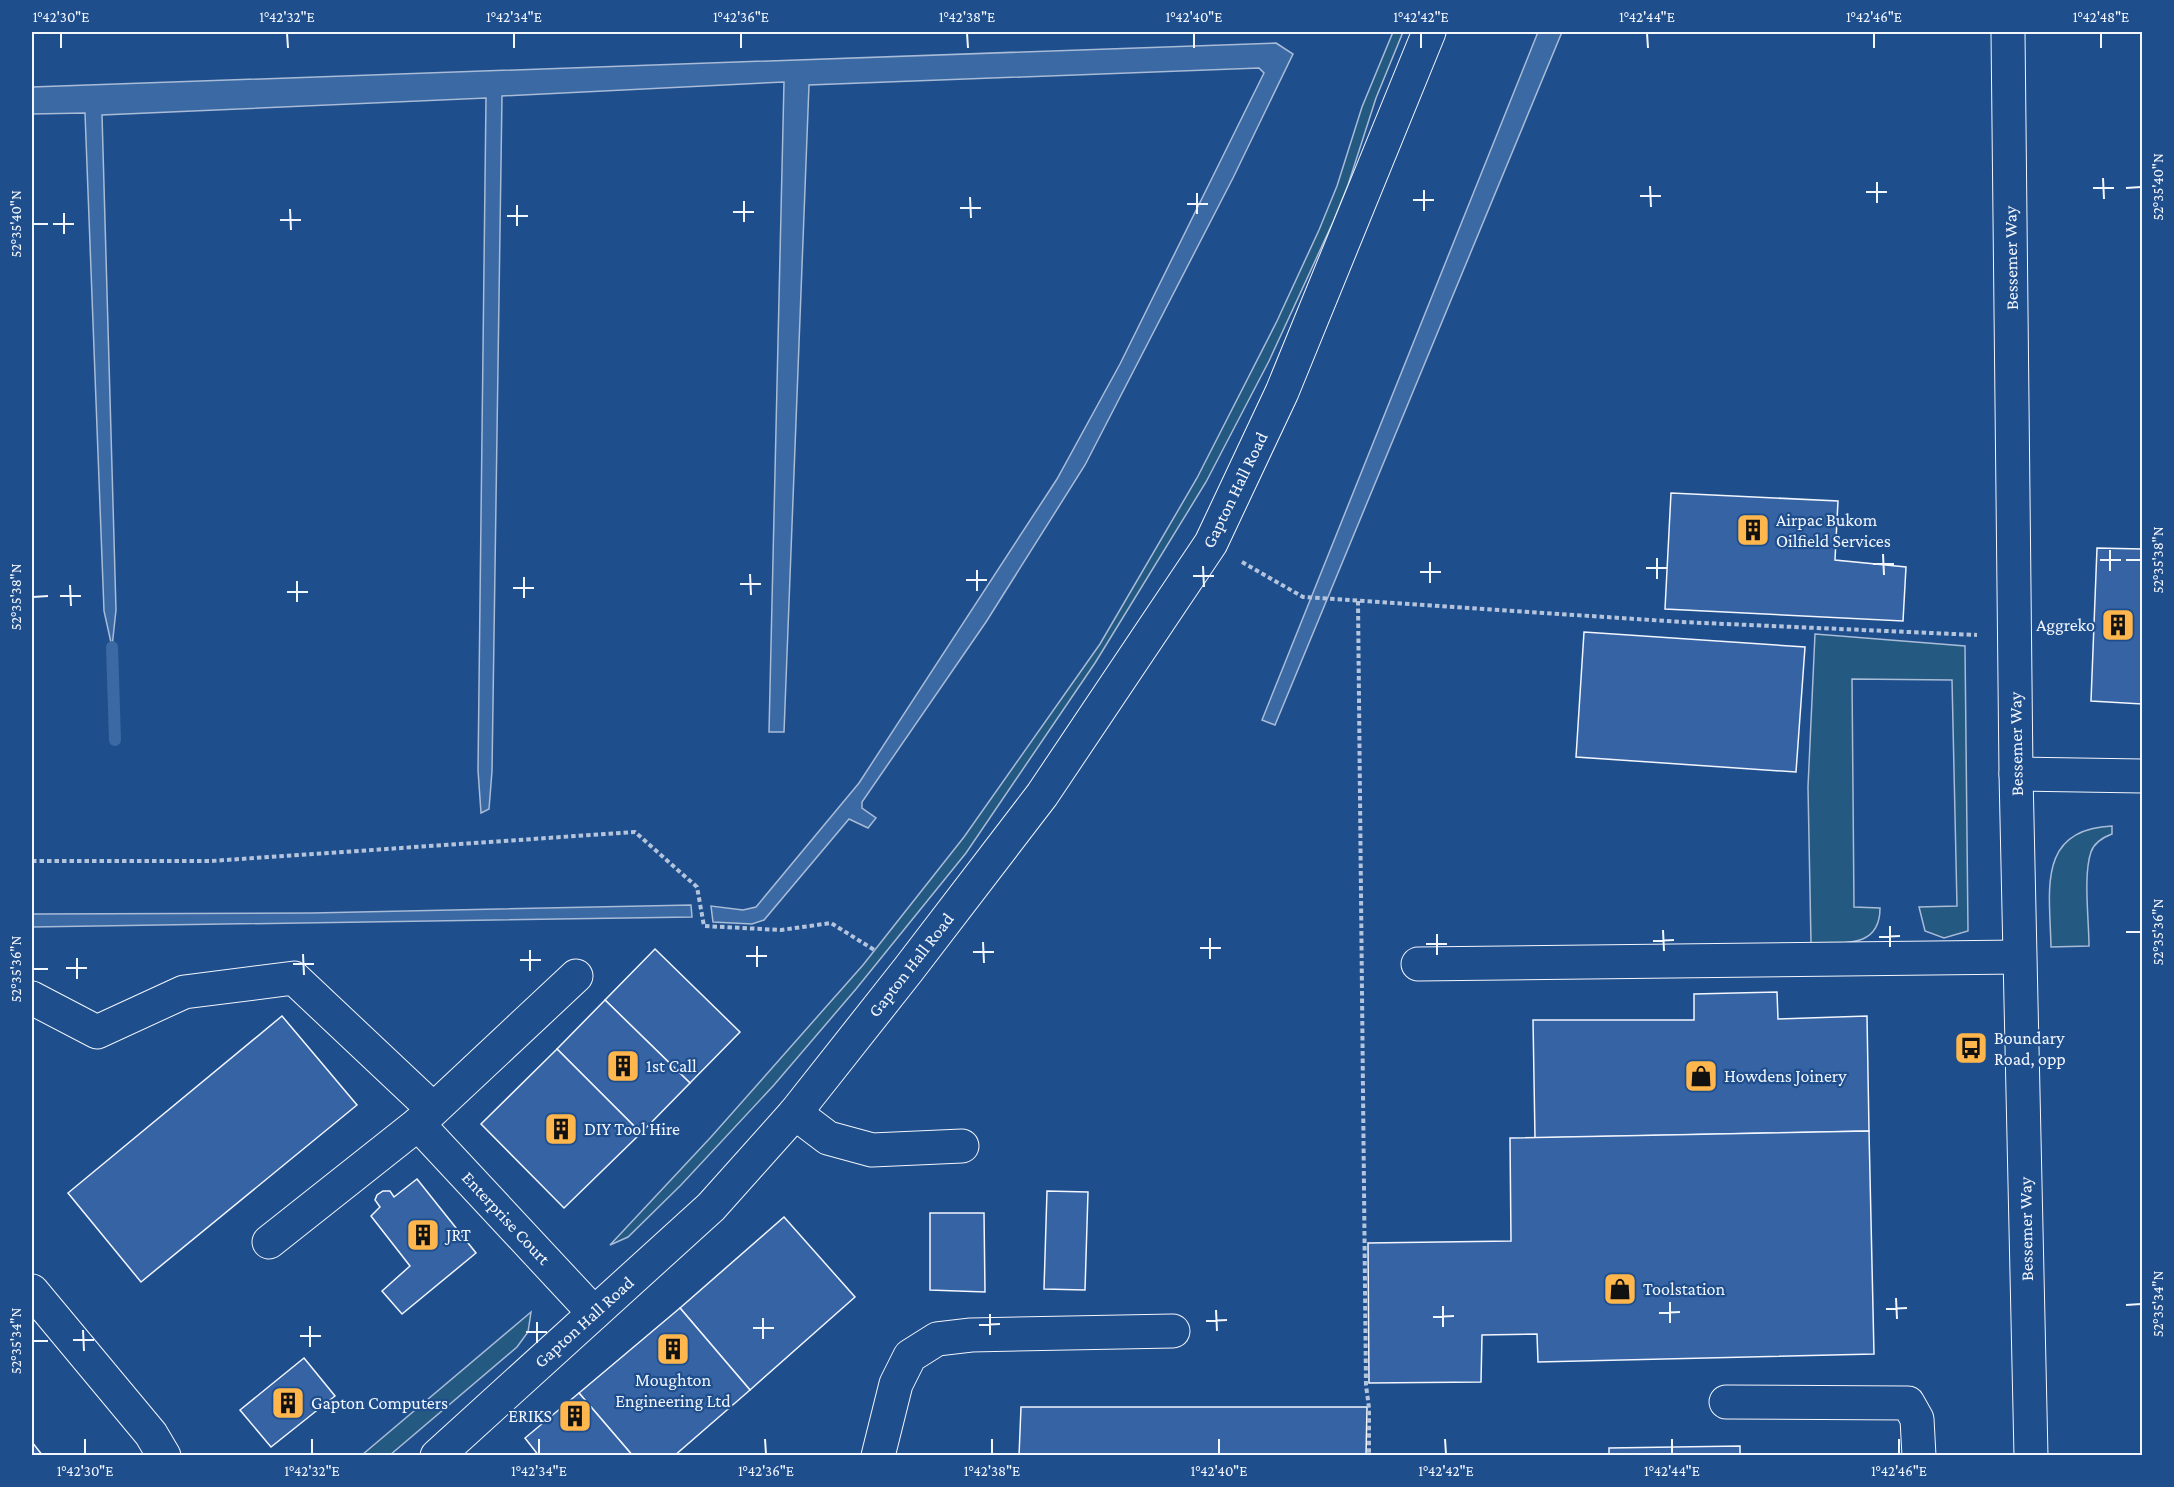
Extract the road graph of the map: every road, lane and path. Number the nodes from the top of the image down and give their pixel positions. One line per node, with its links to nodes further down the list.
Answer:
1 (1429, 32): 3 (street, Gapton Hall Road)
2 (2008, 32): 5 (street, Bessemer Way)
3 (1211, 543): 4 (path); 11 (street, Gapton Hall Road)
4 (1358, 601): 5 (path); 25 (path)
5 (2015, 636): 6 (street, Bessemer Way)
6 (2016, 774): 7 (street); 9 (street, Bessemer Way)
7 (2142, 776)
8 (32, 861): 11 (path)
9 (2019, 957): 10 (street); 27 (street, Bessemer Way)
10 (1418, 964)
11 (908, 970): 14 (street, Gapton Hall Road)
12 (576, 976): 15 (street)
13 (32, 998): 15 (street, Enterprise Court)
14 (795, 1113): 16 (street); 19 (street, Gapton Hall Road)
15 (426, 1116): 17 (street); 19 (street, Enterprise Court)
16 (962, 1146)
17 (269, 1242)
18 (32, 1291): 22 (street)
19 (594, 1313): 23 (street, Gapton Hall Road)
20 (1173, 1331): 24 (street)
21 (1726, 1402): 26 (street)
22 (164, 1455)
23 (437, 1455)
24 (878, 1455)
25 (1369, 1455)
26 (1919, 1455)
27 (2031, 1455)

